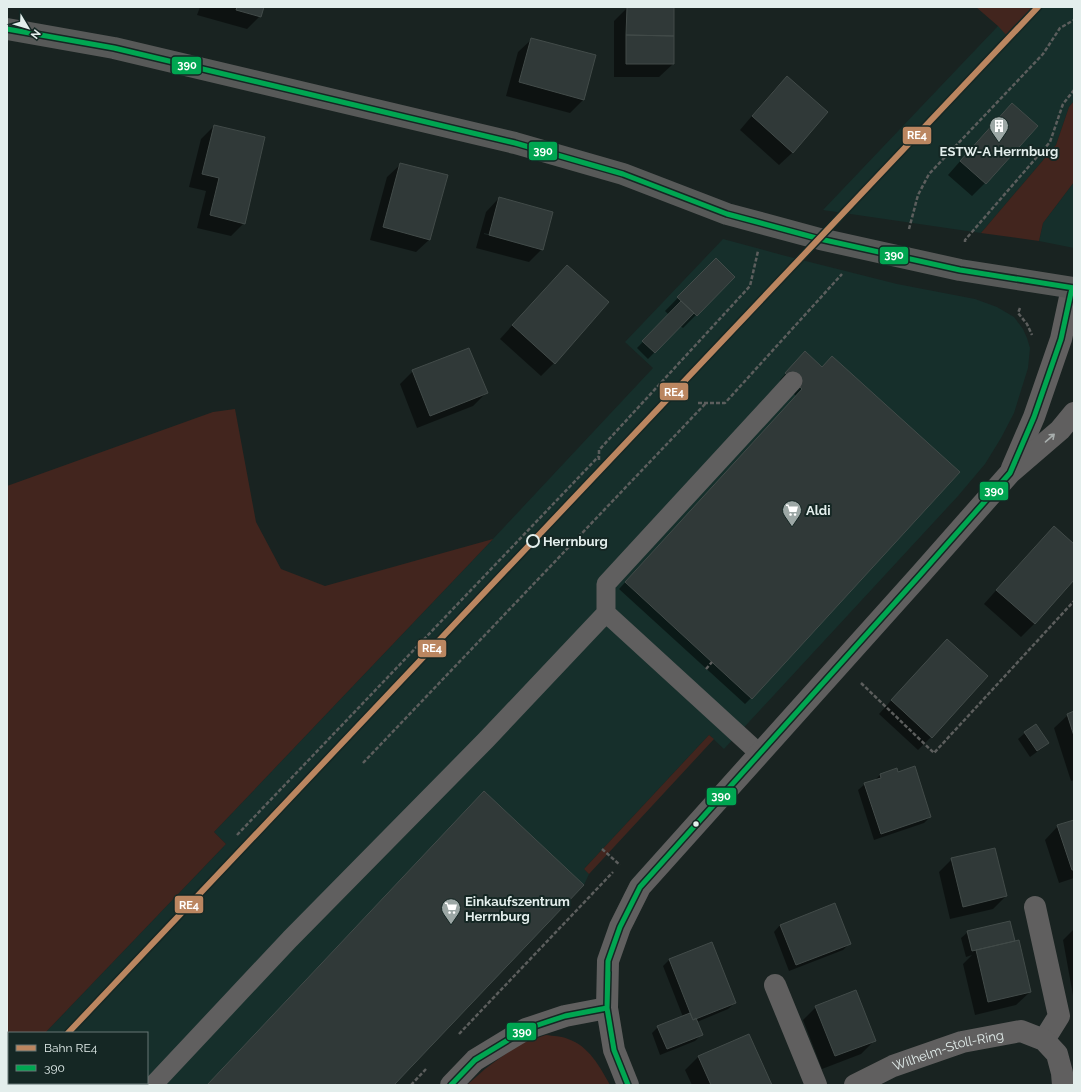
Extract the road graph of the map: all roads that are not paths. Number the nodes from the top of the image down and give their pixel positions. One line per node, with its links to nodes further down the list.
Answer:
1 (7, 30): 2 (main road)
2 (1073, 288): 5 (street)
3 (793, 381): 6 (lane)
4 (1074, 413): 5 (street, one-way to 4)
5 (1010, 473): 7 (street)
6 (606, 613): 7 (lane); 12 (lane)
7 (760, 754): 10 (street)
8 (1035, 907): 11 (street)
9 (775, 985): 15 (street)
10 (607, 1008): 13 (street); 14 (street)
11 (1044, 1040): 16 (street, Wilhelm-Stoll-Ring); 17 (street, Wilhelm-Stoll-Ring)
12 (153, 1085)
13 (451, 1085)
14 (628, 1085)
15 (816, 1085)
16 (855, 1085)
17 (1063, 1085)

